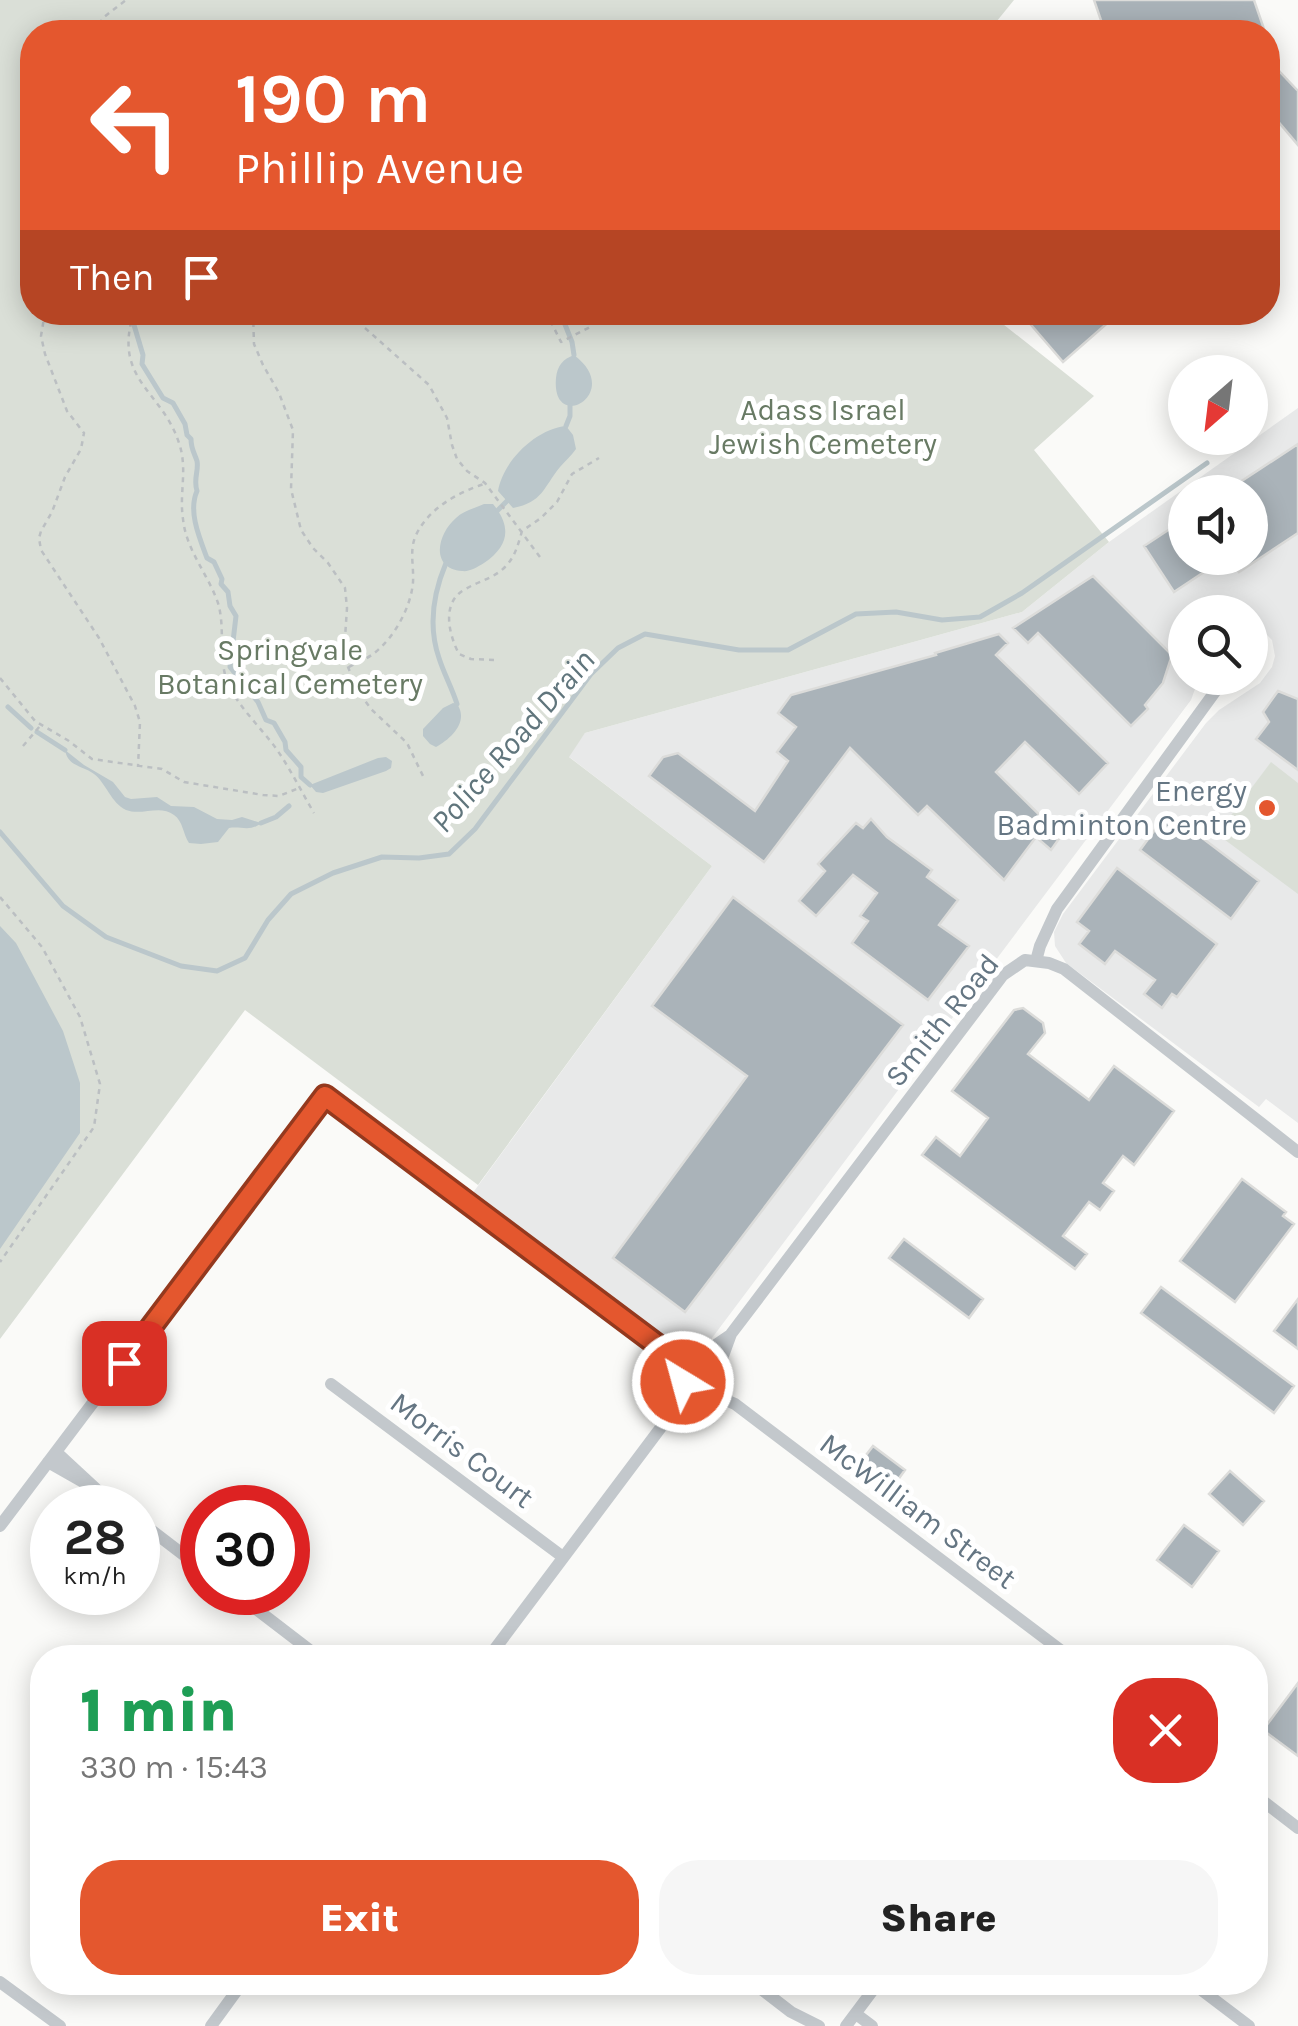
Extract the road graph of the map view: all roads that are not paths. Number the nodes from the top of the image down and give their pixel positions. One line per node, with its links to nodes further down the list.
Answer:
1 (1214, 695): 2 (street)
2 (1036, 961): 3 (street, Smith Road); 4 (street, Smith Road)
3 (1298, 1152)
4 (732, 1334): 6 (street, Smith Road); 7 (street, Smith Road)
5 (664, 1350): 6 (street); 8 (street); 13 (street)
6 (694, 1360): 7 (street); 8 (street)
7 (717, 1376): 10 (street); 11 (street, McWilliam Street)
8 (682, 1379): 10 (street); 12 (street)
9 (331, 1384): 18 (street, Morris Court)
10 (702, 1393): 11 (street, McWilliam Street); 12 (street)
11 (734, 1404): 22 (street, McWilliam Street)
12 (674, 1410): 18 (street)
13 (52, 1457): 14 (street); 15 (street)
14 (90, 1485)
15 (0, 1526)
16 (160, 1537): 17 (street)
17 (180, 1552)
18 (563, 1557): 21 (street)
19 (264, 1615): 20 (street)
20 (303, 1645)
21 (498, 1645)
22 (1054, 1645)
23 (1268, 1806): 24 (street)
24 (1298, 1828)
25 (0, 1982): 32 (street)
26 (234, 1995): 33 (street)
27 (769, 1995): 30 (street)
28 (870, 1995): 31 (street)
29 (1209, 1995): 38 (street)
30 (791, 2012): 34 (street); 35 (street)
31 (856, 2014): 36 (street); 37 (street)
32 (60, 2026)
33 (211, 2026)
34 (803, 2026)
35 (819, 2026)
36 (846, 2026)
37 (872, 2026)
38 (1249, 2026)

